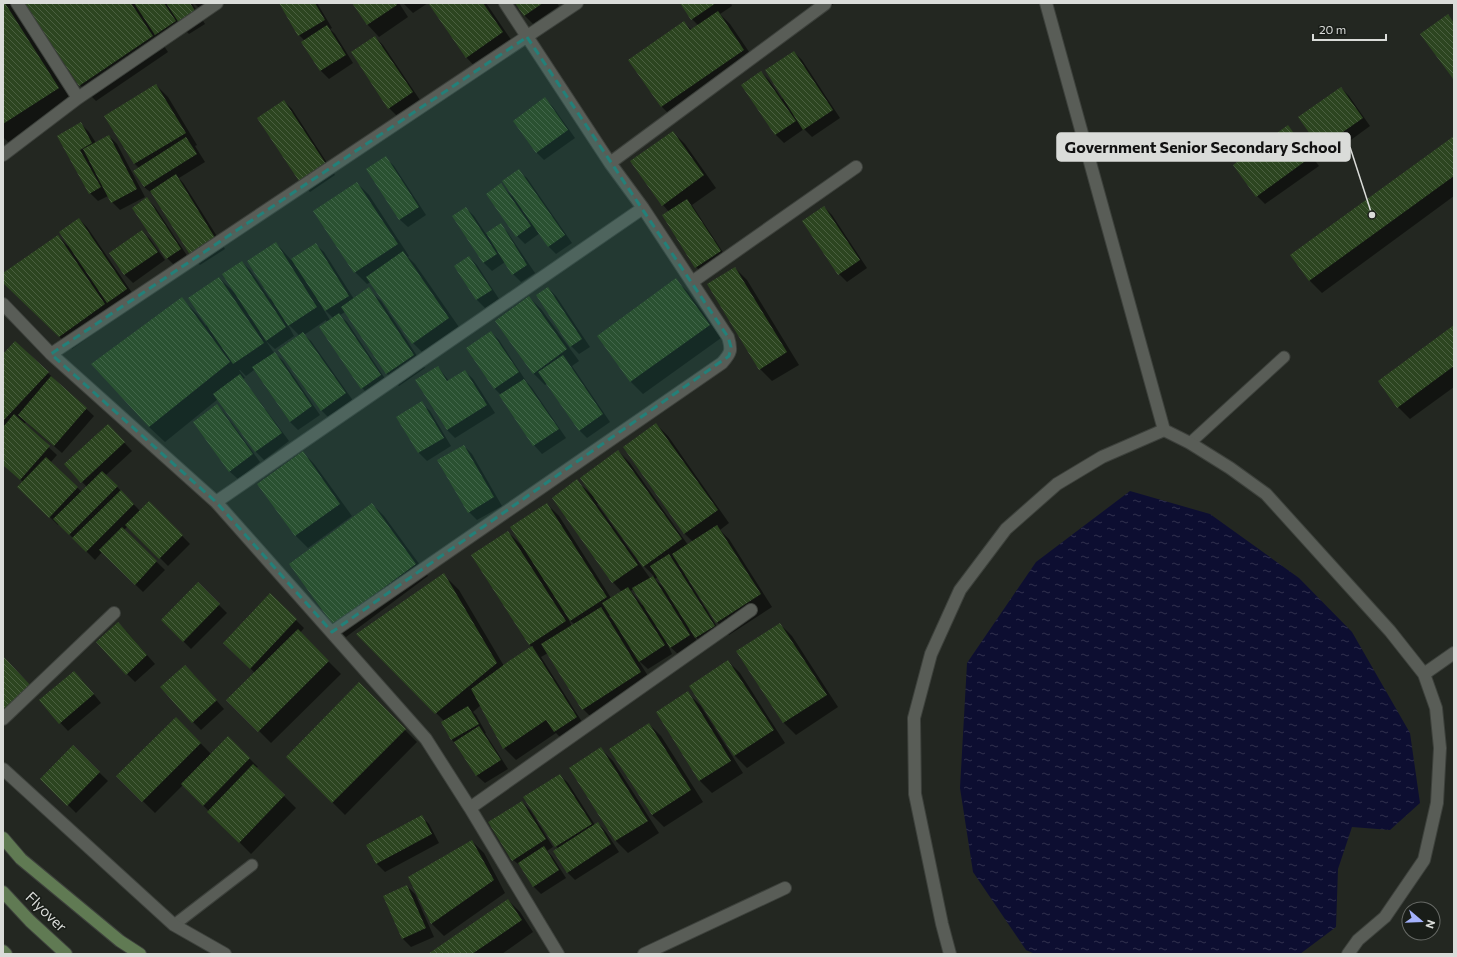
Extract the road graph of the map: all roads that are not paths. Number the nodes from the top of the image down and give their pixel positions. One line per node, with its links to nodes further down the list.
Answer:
1 (17, 3): 8 (street)
2 (217, 3): 8 (street)
3 (505, 3): 7 (street)
4 (577, 3): 7 (street)
5 (1046, 3): 17 (street)
6 (825, 4): 10 (street)
7 (527, 37): 10 (street); 15 (street)
8 (78, 98): 9 (street)
9 (3, 155)
10 (610, 163): 12 (street)
11 (856, 167): 13 (street)
12 (643, 208): 13 (street); 19 (street)
13 (692, 282): 22 (street)
14 (3, 304): 15 (street)
15 (51, 354): 19 (street)
16 (1284, 357): 18 (lane)
17 (1164, 430): 18 (street); 40 (street)
18 (1190, 443): 24 (street)
19 (216, 502): 22 (street)
20 (751, 610): 27 (street)
21 (114, 613): 25 (street)
22 (332, 632): 27 (street)
23 (1454, 653): 24 (street)
24 (1424, 674): 41 (street)
25 (3, 718)
26 (3, 768): 32 (street)
27 (470, 808): 38 (street)
28 (3, 838): 36 (street)
29 (252, 865): 32 (lane)
30 (785, 888): 39 (street)
31 (3, 892): 35 (street, Flyover)
32 (174, 925): 37 (street)
33 (3, 951): 34 (street)
34 (6, 954)
35 (66, 954)
36 (140, 954)
37 (225, 954)
38 (558, 954)
39 (644, 954)
40 (950, 954)
41 (1348, 954)

